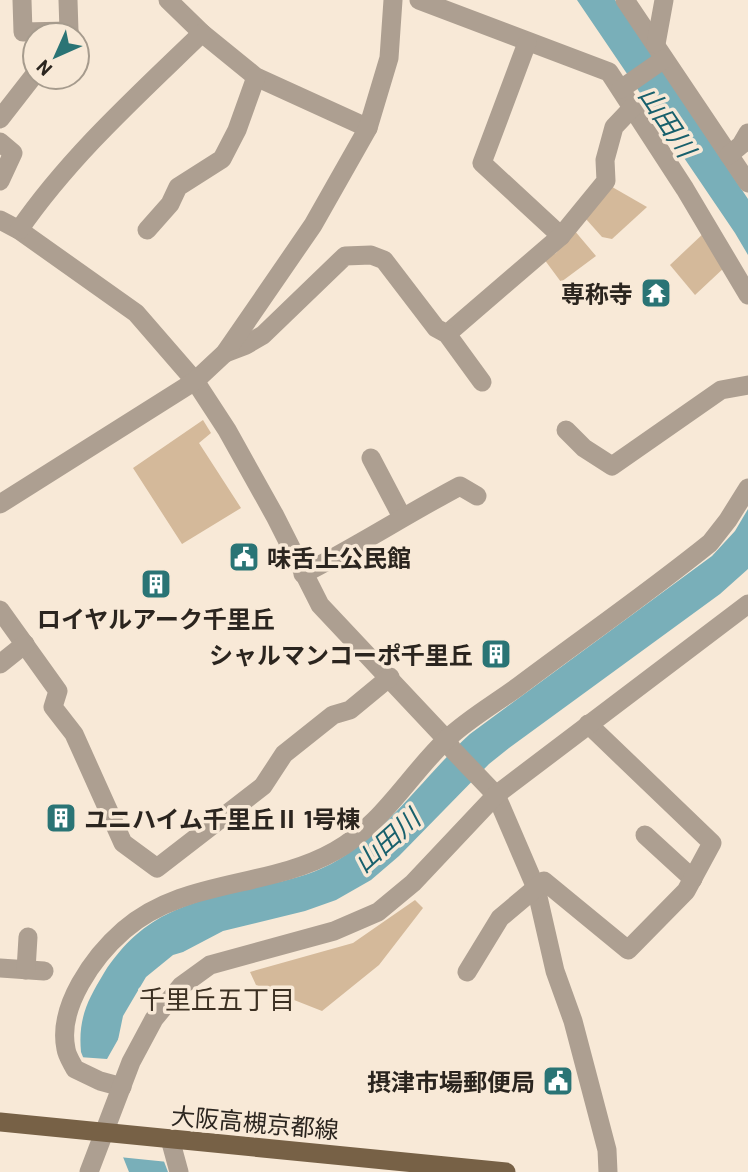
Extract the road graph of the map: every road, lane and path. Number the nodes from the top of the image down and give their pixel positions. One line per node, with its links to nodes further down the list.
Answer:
1 (22, 0): 8 (street)
2 (68, 0): 9 (street)
3 (168, 0): 10 (street)
4 (393, 0): 18 (street)
5 (419, 0): 11 (street)
6 (625, 0): 12 (street)
7 (664, 0): 12 (street)
8 (23, 21)
9 (67, 21)
10 (202, 33): 13 (street); 25 (street)
11 (527, 43): 14 (street); 27 (street)
12 (660, 51): 14 (street); 21 (street)
13 (257, 77): 18 (street); 26 (street)
14 (621, 89): 16 (street)
15 (22, 91): 17 (street)
16 (633, 107): 27 (street); 28 (street)
17 (0, 119)
18 (368, 128): 30 (street)
19 (748, 133): 21 (street)
20 (0, 142): 22 (street)
21 (729, 155): 23 (street)
22 (0, 181)
23 (748, 183)
24 (0, 220): 25 (street)
25 (19, 230): 31 (street)
26 (147, 230)
27 (561, 236): 29 (street)
28 (748, 295)
29 (447, 334): 30 (street); 32 (street)
30 (225, 352): 31 (street)
31 (195, 381): 38 (street); 40 (street)
32 (482, 382)
33 (748, 385): 34 (street)
34 (566, 430)
35 (370, 458): 39 (street)
36 (748, 488): 47 (street)
37 (477, 496): 39 (street)
38 (0, 504)
39 (402, 517): 40 (street)
40 (303, 574): 45 (street)
41 (748, 604): 46 (street)
42 (0, 610): 43 (street)
43 (25, 644): 44 (street); 45 (street)
44 (0, 664)
45 (390, 677): 47 (street)
46 (588, 724): 48 (street); 50 (street)
47 (449, 744): 48 (street); 55 (street)
48 (490, 789): 51 (street); 55 (street)
49 (645, 835): 50 (street)
50 (693, 879): 51 (street)
51 (536, 888): 54 (street); 64 (street)
52 (28, 937): 53 (street)
53 (0, 968)
54 (467, 972)
55 (122, 1087): 57 (street)
56 (0, 1122): 57 (main road, 大阪高槻京都線)
57 (102, 1132): 58 (main road, 大阪高槻京都線); 61 (street)
58 (166, 1138): 59 (main road, 大阪高槻京都線); 62 (street)
59 (362, 1164): 60 (main road, 大阪高槻京都線)
60 (435, 1168): 63 (main road, 大阪高槻京都線)
61 (89, 1172)
62 (179, 1172)
63 (506, 1172)
64 (608, 1172)

